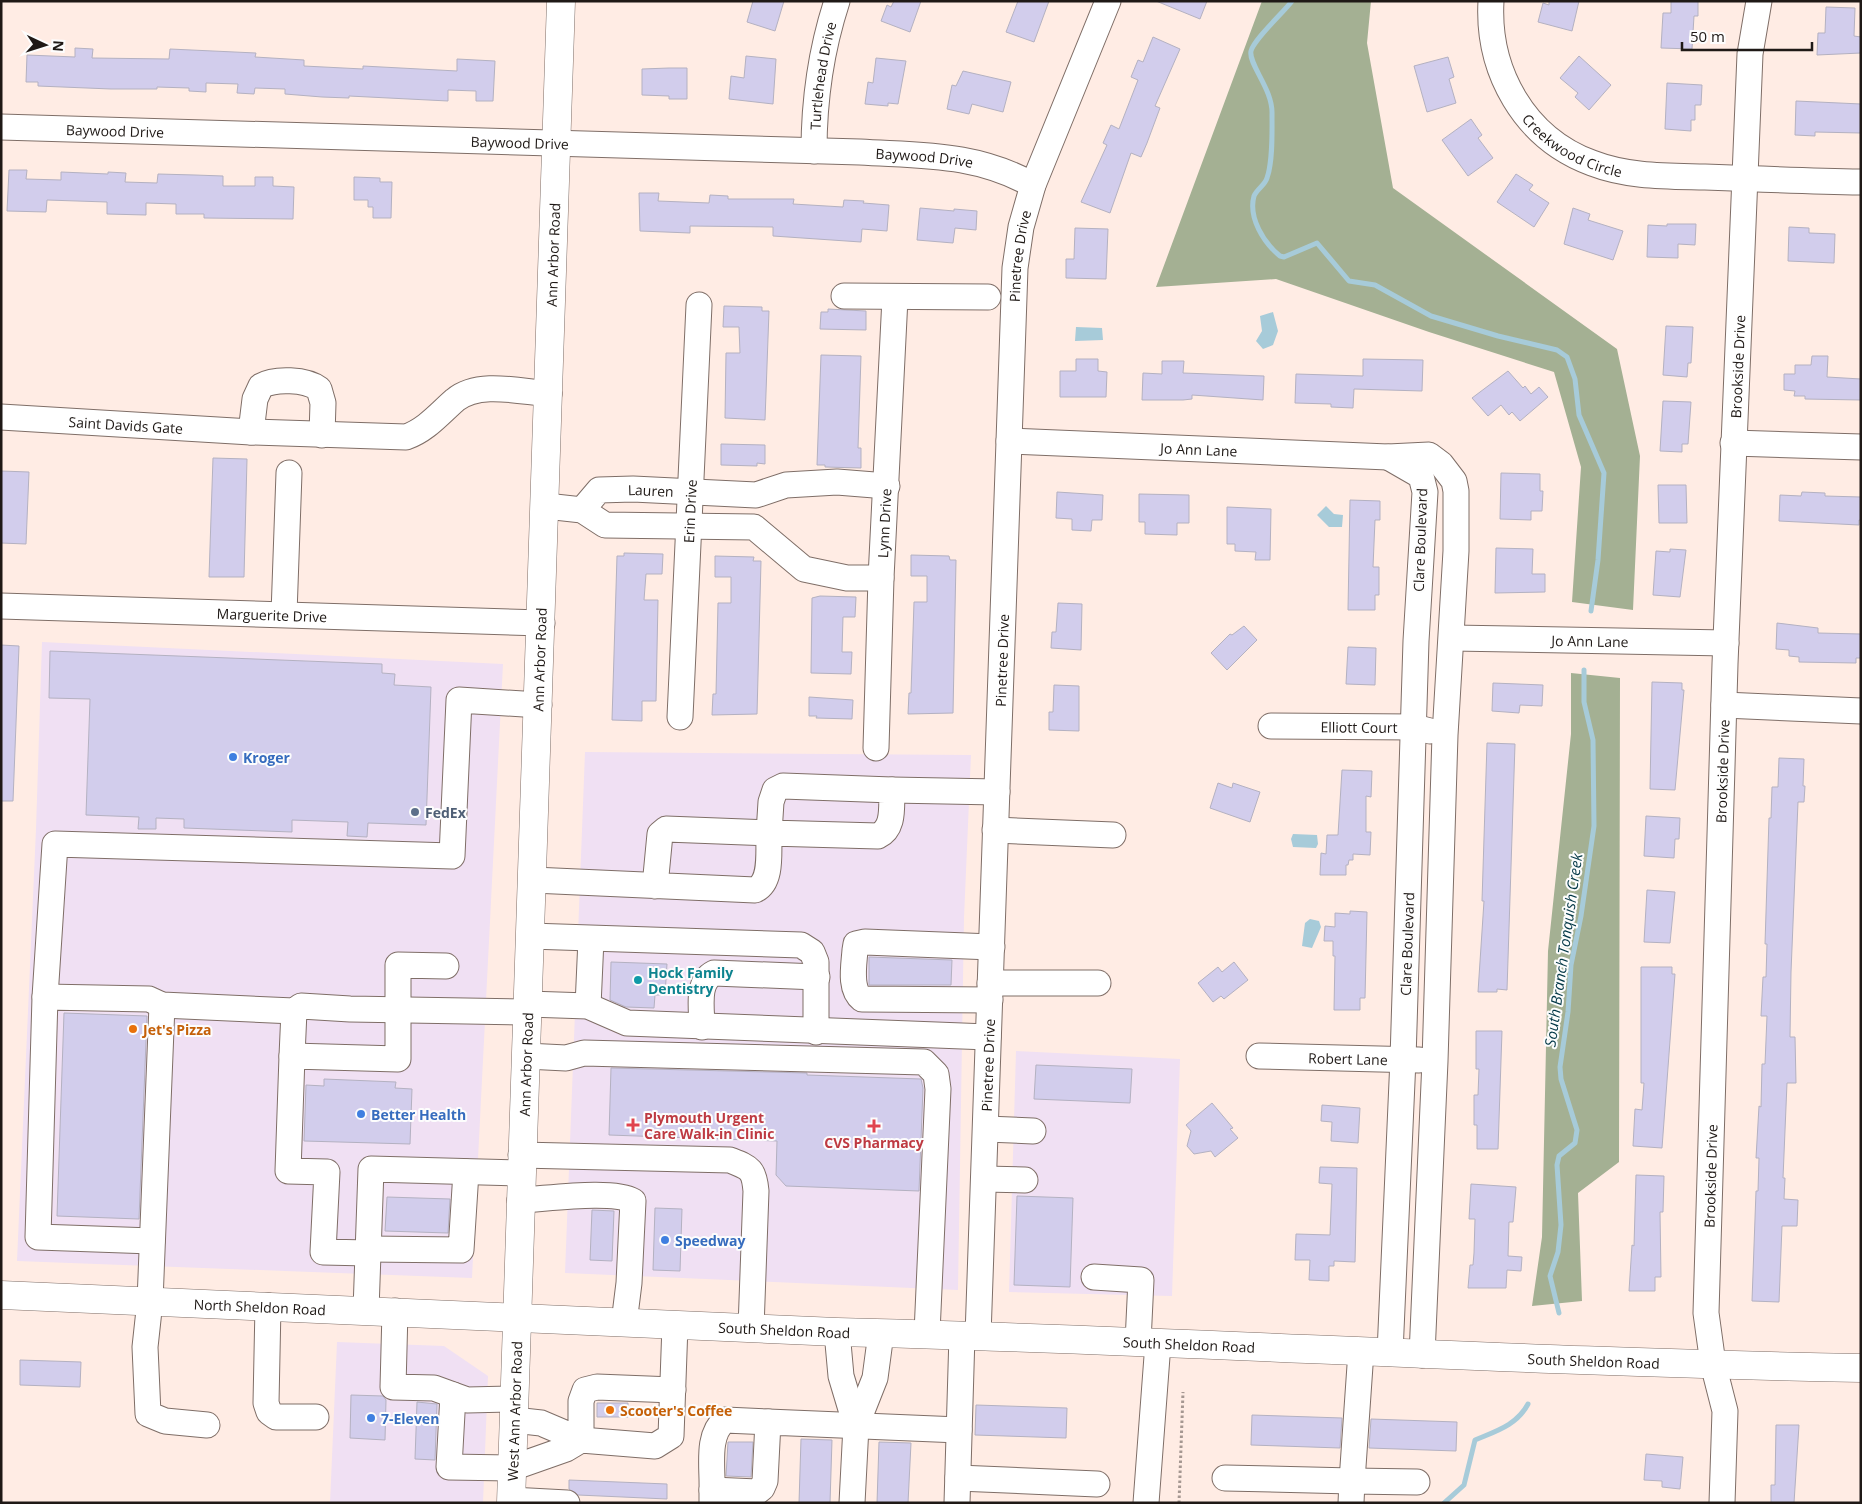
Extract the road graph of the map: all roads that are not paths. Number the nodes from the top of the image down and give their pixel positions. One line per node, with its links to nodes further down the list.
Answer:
1 (561, 1): 7 (main road, Ann Arbor Road)
2 (837, 1): 8 (street, Turtlehead Drive)
3 (1108, 1): 11 (street, Pinetree Drive)
4 (1491, 1): 9 (street, Creekwood Circle)
5 (1759, 1): 9 (street, Brookside Drive)
6 (1, 127): 7 (street, Baywood Drive)
7 (558, 143): 8 (street, Baywood Drive); 16 (main road, Ann Arbor Road)
8 (814, 151): 11 (street, Baywood Drive)
9 (1744, 178): 10 (street, Creekwood Circle); 21 (street, Brookside Drive)
10 (1861, 182)
11 (1033, 185): 20 (street, Pinetree Drive)
12 (844, 296): 14 (street)
13 (988, 297): 14 (street)
14 (895, 298): 25 (street, Lynn Drive)
15 (699, 305): 26 (street, Erin Drive)
16 (550, 394): 19 (street, Saint Davids Gate); 28 (main road, Ann Arbor Road)
17 (1, 417): 18 (street, Saint Davids Gate)
18 (251, 432): 19 (street, Saint Davids Gate); 19 (street)
19 (322, 435)
20 (1009, 441): 23 (street, Jo Ann Lane); 47 (street, Pinetree Drive)
21 (1733, 443): 22 (street); 37 (street, Brookside Drive)
22 (1861, 447)
23 (1388, 457): 36 (street); 43 (street, Clare Boulevard)
24 (289, 473): 34 (street)
25 (887, 486): 27 (street, Lauren); 32 (street, Lynn Drive)
26 (691, 492): 27 (street, Lauren); 29 (street, Lauren); 30 (street, Erin Drive)
27 (756, 495): 31 (street)
28 (546, 506): 29 (street); 35 (main road, Ann Arbor Road)
29 (582, 510): 30 (street)
30 (689, 525): 31 (street); 41 (street, Erin Drive)
31 (754, 527): 32 (street)
32 (881, 578): 45 (street, Lynn Drive)
33 (1, 606): 34 (street, Marguerite Drive)
34 (284, 614): 35 (street, Marguerite Drive)
35 (542, 623): 38 (main road, Ann Arbor Road)
36 (1452, 638): 37 (street, Jo Ann Lane); 44 (street)
37 (1726, 643): 39 (street, Brookside Drive)
38 (539, 705): 51 (main road, Ann Arbor Road); 60 (street)
39 (1724, 705): 40 (street); 101 (street, Brookside Drive)
40 (1861, 710)
41 (680, 717)
42 (1271, 726): 43 (street, Elliott Court)
43 (1414, 727): 44 (street, Elliott Court); 72 (street, Clare Boulevard)
44 (1445, 735): 73 (street)
45 (876, 748)
46 (892, 790): 47 (street); 49 (street); 49 (street)
47 (997, 792): 48 (street, Pinetree Drive)
48 (995, 830): 50 (street); 55 (street, Pinetree Drive)
49 (769, 833): 52 (street); 52 (street)
50 (1113, 835)
51 (532, 880): 52 (street); 53 (main road, Ann Arbor Road)
52 (655, 886)
53 (530, 936): 54 (street); 63 (main road, Ann Arbor Road)
54 (591, 939): 57 (street); 62 (street)
55 (992, 947): 59 (street, Pinetree Drive); 59 (street)
56 (446, 966): 64 (street)
57 (816, 977): 66 (street); 67 (street)
58 (1098, 983): 59 (street)
59 (990, 992): 68 (street, Pinetree Drive)
60 (45, 997): 61 (street); 81 (street)
61 (162, 1005): 65 (street); 81 (street)
62 (588, 1006): 63 (street); 66 (street)
63 (528, 1008): 64 (street); 70 (main road, Ann Arbor Road)
64 (399, 1010): 65 (street); 69 (street)
65 (294, 1011): 69 (street)
66 (702, 1027): 67 (street)
67 (816, 1032): 68 (street)
68 (988, 1037): 74 (street, Pinetree Drive)
69 (292, 1056): 82 (street)
70 (526, 1056): 76 (main road, Ann Arbor Road); 95 (street)
71 (1260, 1056): 72 (street, Robert Lane)
72 (1403, 1059): 73 (street, Robert Lane); 99 (street, Clare Boulevard)
73 (1435, 1061): 100 (street)
74 (986, 1129): 75 (street); 78 (street, Pinetree Drive)
75 (1033, 1131)
76 (521, 1164): 77 (street); 80 (main road, Ann Arbor Road); 92 (street)
77 (466, 1172): 82 (street); 82 (street)
78 (984, 1178): 79 (street); 96 (street, Pinetree Drive)
79 (1025, 1180)
80 (520, 1200): 89 (main road, Ann Arbor Road); 90 (street)
81 (152, 1241): 85 (street)
82 (368, 1251): 87 (street)
83 (1094, 1277): 97 (street)
84 (1, 1295): 85 (main road, North Sheldon Road)
85 (150, 1301): 86 (main road, North Sheldon Road); 108 (street)
86 (268, 1306): 87 (main road, North Sheldon Road); 106 (street)
87 (366, 1310): 88 (main road, North Sheldon Road)
88 (395, 1311): 89 (main road, North Sheldon Road); 104 (street)
89 (517, 1319): 90 (main road, South Sheldon Road); 105 (main road, West Ann Arbor Road)
90 (624, 1323): 91 (main road, South Sheldon Road)
91 (675, 1325): 92 (main road, South Sheldon Road); 103 (street)
92 (751, 1328): 93 (main road, South Sheldon Road)
93 (836, 1332): 94 (main road, South Sheldon Road); 109 (street)
94 (881, 1333): 95 (main road, South Sheldon Road); 109 (street)
95 (927, 1333): 96 (main road, South Sheldon Road)
96 (970, 1336): 97 (main road, South Sheldon Road); 110 (street, Pinetree Drive)
97 (1148, 1342): 98 (main road, South Sheldon Road); 123 (street)
98 (1361, 1351): 99 (main road, South Sheldon Road); 117 (street)
99 (1390, 1353): 100 (main road, South Sheldon Road)
100 (1422, 1355): 101 (main road, South Sheldon Road)
101 (1712, 1364): 102 (main road, South Sheldon Road); 124 (street, Brookside Drive)
102 (1861, 1368)
103 (673, 1390): 111 (street); 111 (street)
104 (454, 1395): 105 (street); 112 (street)
105 (514, 1410): 111 (street); 112 (main road, West Ann Arbor Road)
106 (316, 1417)
107 (768, 1422): 109 (street); 118 (street); 118 (street)
108 (207, 1425)
109 (856, 1426): 110 (street); 121 (street)
110 (959, 1430): 113 (street, Pinetree Drive)
111 (581, 1440): 112 (street)
112 (512, 1468): 119 (main road, West Ann Arbor Road)
113 (958, 1478): 116 (street); 122 (street, Pinetree Drive)
114 (1225, 1478): 117 (street)
115 (1417, 1482): 117 (street)
116 (1097, 1484)
117 (1351, 1492)
118 (712, 1496)
119 (511, 1502): 120 (street)
120 (567, 1503)
121 (852, 1503)
122 (957, 1503)
123 (1146, 1503)
124 (1722, 1503)

